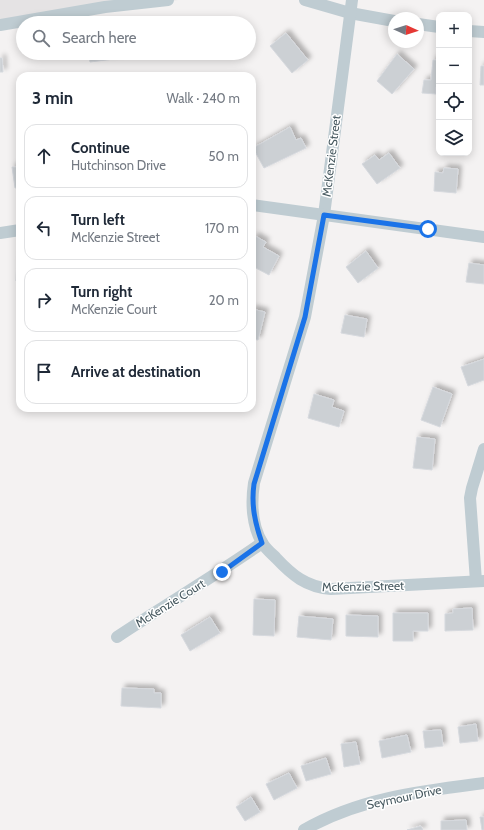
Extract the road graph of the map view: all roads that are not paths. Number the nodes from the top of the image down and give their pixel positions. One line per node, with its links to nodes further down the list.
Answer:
1 (168, 0): 5 (street)
2 (305, 0): 4 (street)
3 (352, 0): 4 (street, McKenzie Street)
4 (350, 13): 6 (street); 14 (street, McKenzie Street)
5 (52, 16)
6 (388, 20)
7 (16, 22): 8 (street)
8 (0, 25)
9 (424, 25): 10 (street)
10 (436, 27)
11 (472, 31): 12 (street)
12 (484, 32)
13 (256, 206): 14 (street)
14 (324, 215): 17 (street); 19 (street, McKenzie Street)
15 (16, 231): 16 (street)
16 (0, 233)
17 (484, 237)
18 (484, 449): 20 (street)
19 (262, 543): 20 (street, McKenzie Street); 21 (street, McKenzie Court)
20 (480, 581)
21 (117, 637)
22 (484, 783): 23 (street, Seymour Drive)
23 (304, 830)

